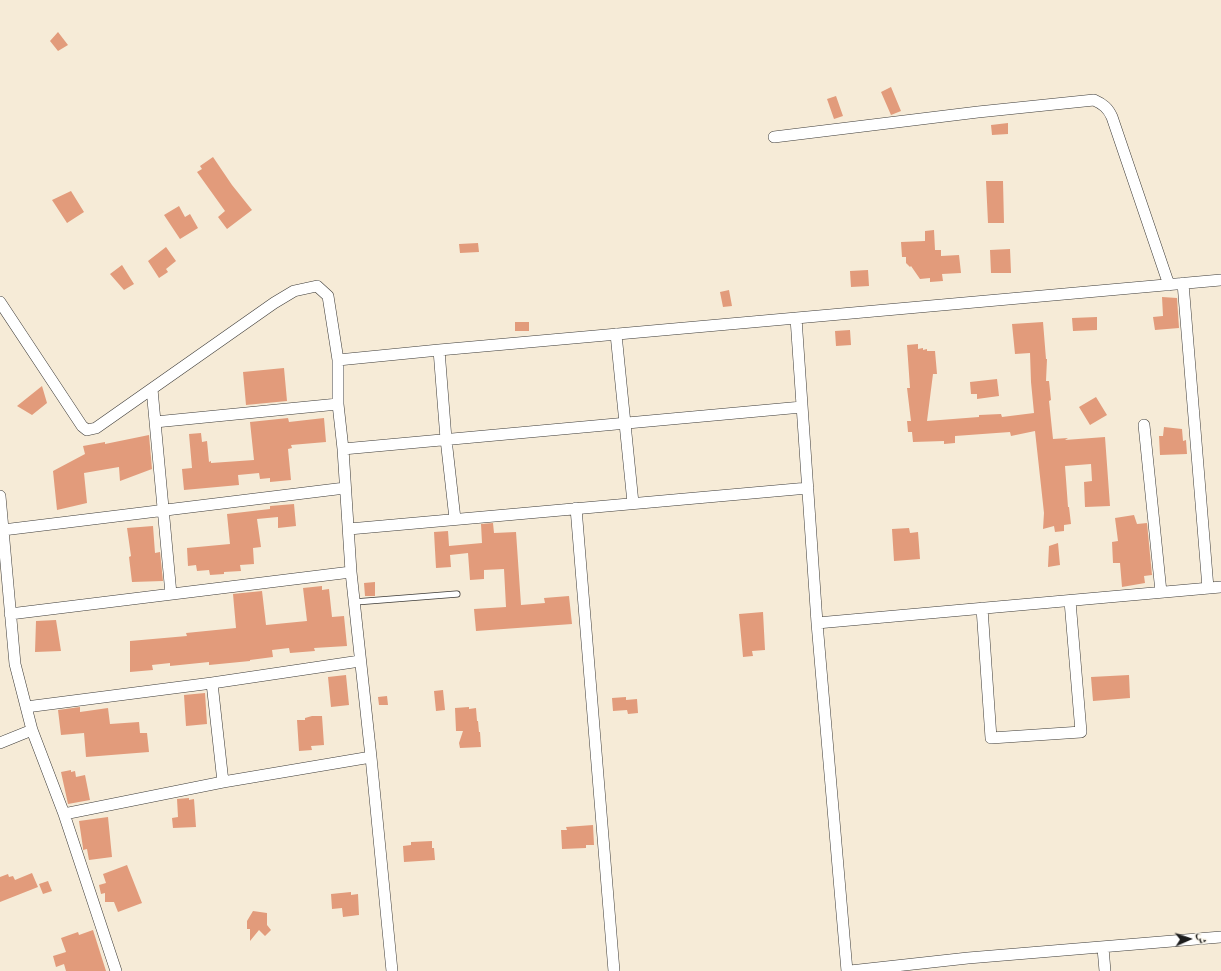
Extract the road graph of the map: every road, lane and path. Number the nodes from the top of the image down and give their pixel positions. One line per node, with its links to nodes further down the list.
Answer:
1 (774, 137): 4 (street)
2 (1221, 280): 3 (street)
3 (1183, 283): 4 (street); 29 (street)
4 (1169, 285): 6 (street)
5 (0, 302): 10 (street)
6 (796, 318): 7 (street); 12 (street)
7 (616, 334): 8 (street); 14 (street)
8 (439, 350): 9 (street); 16 (street)
9 (338, 360): 10 (street); 11 (street)
10 (152, 389): 13 (street)
11 (338, 404): 13 (street); 17 (street)
12 (802, 407): 14 (street); 19 (street)
13 (155, 422): 23 (street)
14 (625, 423): 16 (street); 21 (street)
15 (1144, 425): 30 (street)
16 (446, 439): 17 (street); 24 (street)
17 (343, 449): 18 (street)
18 (345, 488): 23 (street); 25 (street)
19 (808, 488): 21 (street); 37 (street)
20 (0, 496): 26 (street)
21 (633, 503): 22 (street)
22 (576, 508): 24 (street); 50 (street)
23 (163, 511): 26 (street); 31 (street)
24 (455, 519): 25 (street)
25 (349, 529): 27 (street)
26 (3, 530): 36 (street)
27 (352, 572): 31 (street); 34 (street)
28 (1221, 587): 29 (street)
29 (1208, 588): 30 (street)
30 (1161, 592): 33 (street)
31 (171, 594): 36 (street)
32 (457, 594): 34 (lane)
33 (1070, 601): 35 (street); 35 (street)
34 (355, 602): 38 (street)
35 (982, 608): 37 (street)
36 (10, 614): 40 (street)
37 (817, 623): 51 (street)
38 (360, 661): 39 (street); 43 (street)
39 (212, 683): 40 (street); 44 (street)
40 (26, 707): 41 (street)
41 (32, 730): 42 (street); 45 (street)
42 (0, 743)
43 (371, 757): 44 (street); 49 (street)
44 (223, 782): 45 (street)
45 (64, 814): 48 (street)
46 (1221, 937): 47 (street)
47 (1103, 948): 51 (street); 52 (street)
48 (116, 971)
49 (392, 971)
50 (614, 971)
51 (848, 971)
52 (1105, 971)

